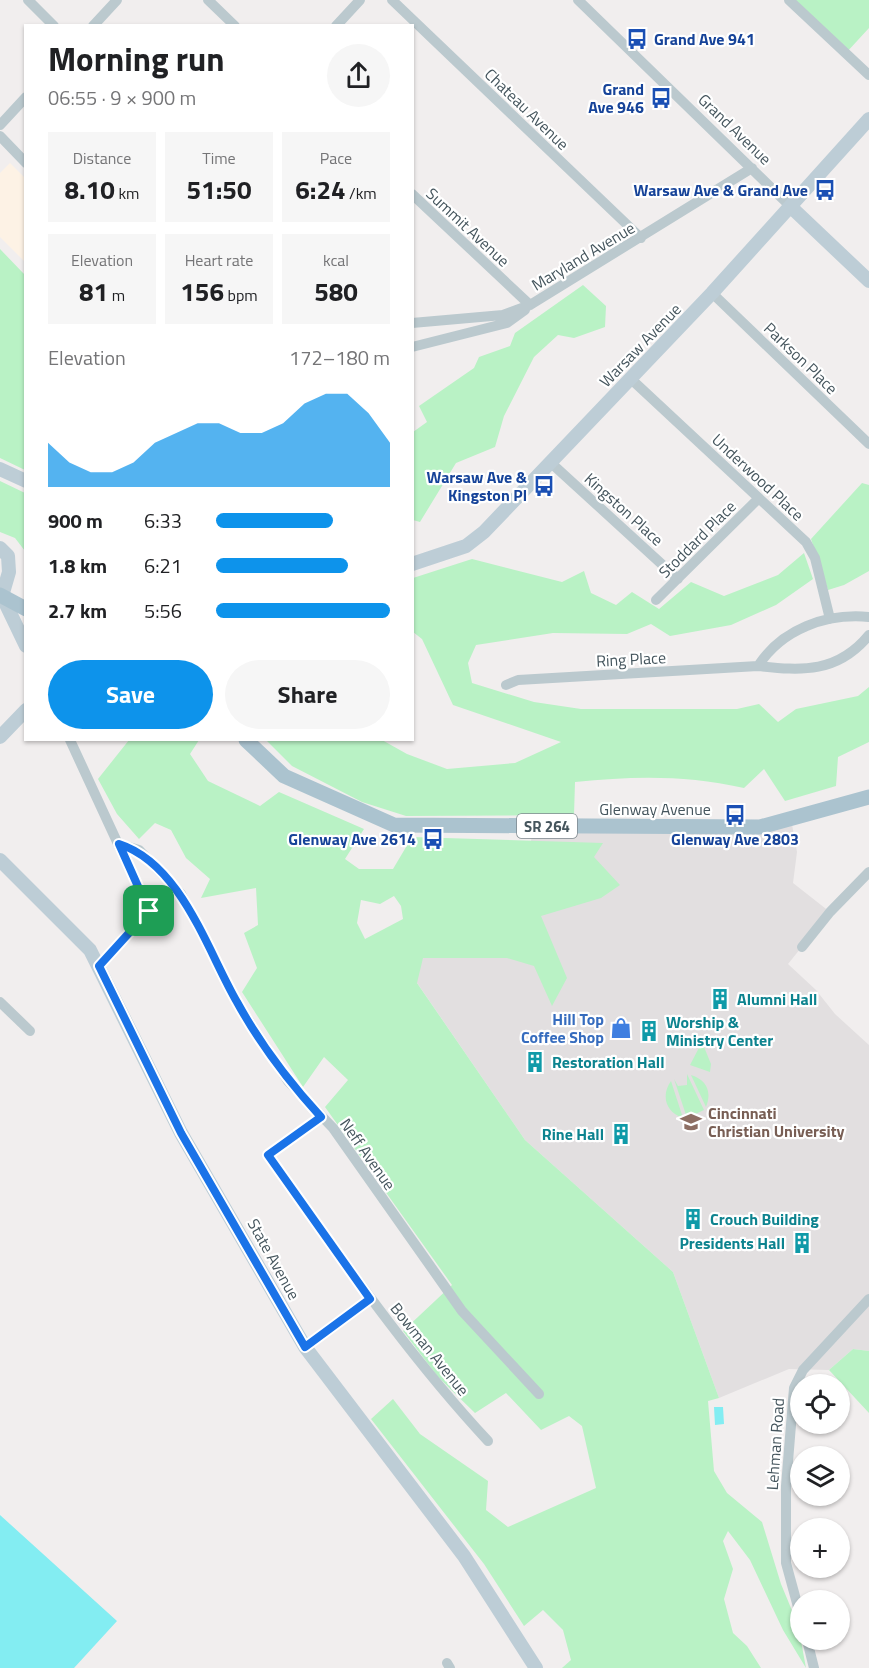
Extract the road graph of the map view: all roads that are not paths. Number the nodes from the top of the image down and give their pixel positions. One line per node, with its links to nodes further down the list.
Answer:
1 (28, 0): 8 (street)
2 (117, 0): 9 (street)
3 (208, 0): 10 (street)
4 (360, 0): 11 (street)
5 (392, 0): 21 (street, Chateau Avenue)
6 (578, 0): 18 (street, Grand Avenue)
7 (789, 0): 12 (street)
8 (52, 24)
9 (95, 24)
10 (233, 24)
11 (338, 24)
12 (869, 75)
13 (24, 99): 15 (street)
14 (869, 120): 20 (main road, Warsaw Avenue)
15 (0, 125)
16 (0, 136): 17 (street)
17 (24, 161)
18 (752, 168): 20 (street, Grand Avenue); 21 (street, Maryland Avenue)
19 (414, 196): 24 (street, Summit Avenue)
20 (791, 207): 22 (main road, Grand Avenue); 23 (main road, Warsaw Avenue)
21 (641, 238): 24 (street, Maryland Avenue)
22 (869, 280)
23 (712, 293): 27 (main road, Warsaw Avenue); 28 (street, Parkson Place)
24 (530, 305): 25 (street, Maryland Avenue); 26 (street)
25 (414, 323)
26 (414, 346)
27 (631, 379): 29 (main road, Warsaw Avenue); 32 (street, Underwood Place)
28 (869, 444)
29 (550, 462): 34 (main road, Warsaw Avenue); 35 (street, Kingston Place)
30 (0, 469): 31 (main road)
31 (24, 480)
32 (758, 499): 35 (street, Stoddard Place); 40 (street, Underwood Place)
33 (0, 548): 36 (main road)
34 (414, 563)
35 (678, 579): 37 (street, Stoddard Place)
36 (1, 596): 38 (main road); 42 (main road)
37 (656, 600)
38 (24, 608)
39 (869, 617): 40 (street)
40 (830, 619): 43 (street)
41 (869, 635): 43 (street, Ring Place)
42 (24, 642)
43 (758, 666): 44 (street, Ring Place)
44 (506, 686)
45 (24, 712): 46 (main road)
46 (0, 737)
47 (70, 741): 50 (street)
48 (247, 741): 49 (main road, Glenway Avenue / SR 264)
49 (869, 797)
50 (119, 844): 54 (street); 57 (street, Neff Avenue)
51 (0, 860): 54 (main road, State Avenue)
52 (869, 872): 53 (street)
53 (802, 947)
54 (99, 966): 60 (main road, State Avenue)
55 (0, 1002): 56 (street)
56 (30, 1031)
57 (321, 1117): 58 (street, Bowman Avenue); 61 (street, Neff Avenue)
58 (370, 1299): 60 (street); 62 (street, Bowman Avenue)
59 (869, 1299): 63 (street, Lehman Road)
60 (305, 1347): 65 (main road, State Avenue)
61 (538, 1394)
62 (488, 1441)
63 (793, 1590)
64 (809, 1650): 66 (street)
65 (536, 1668)
66 (813, 1668)

